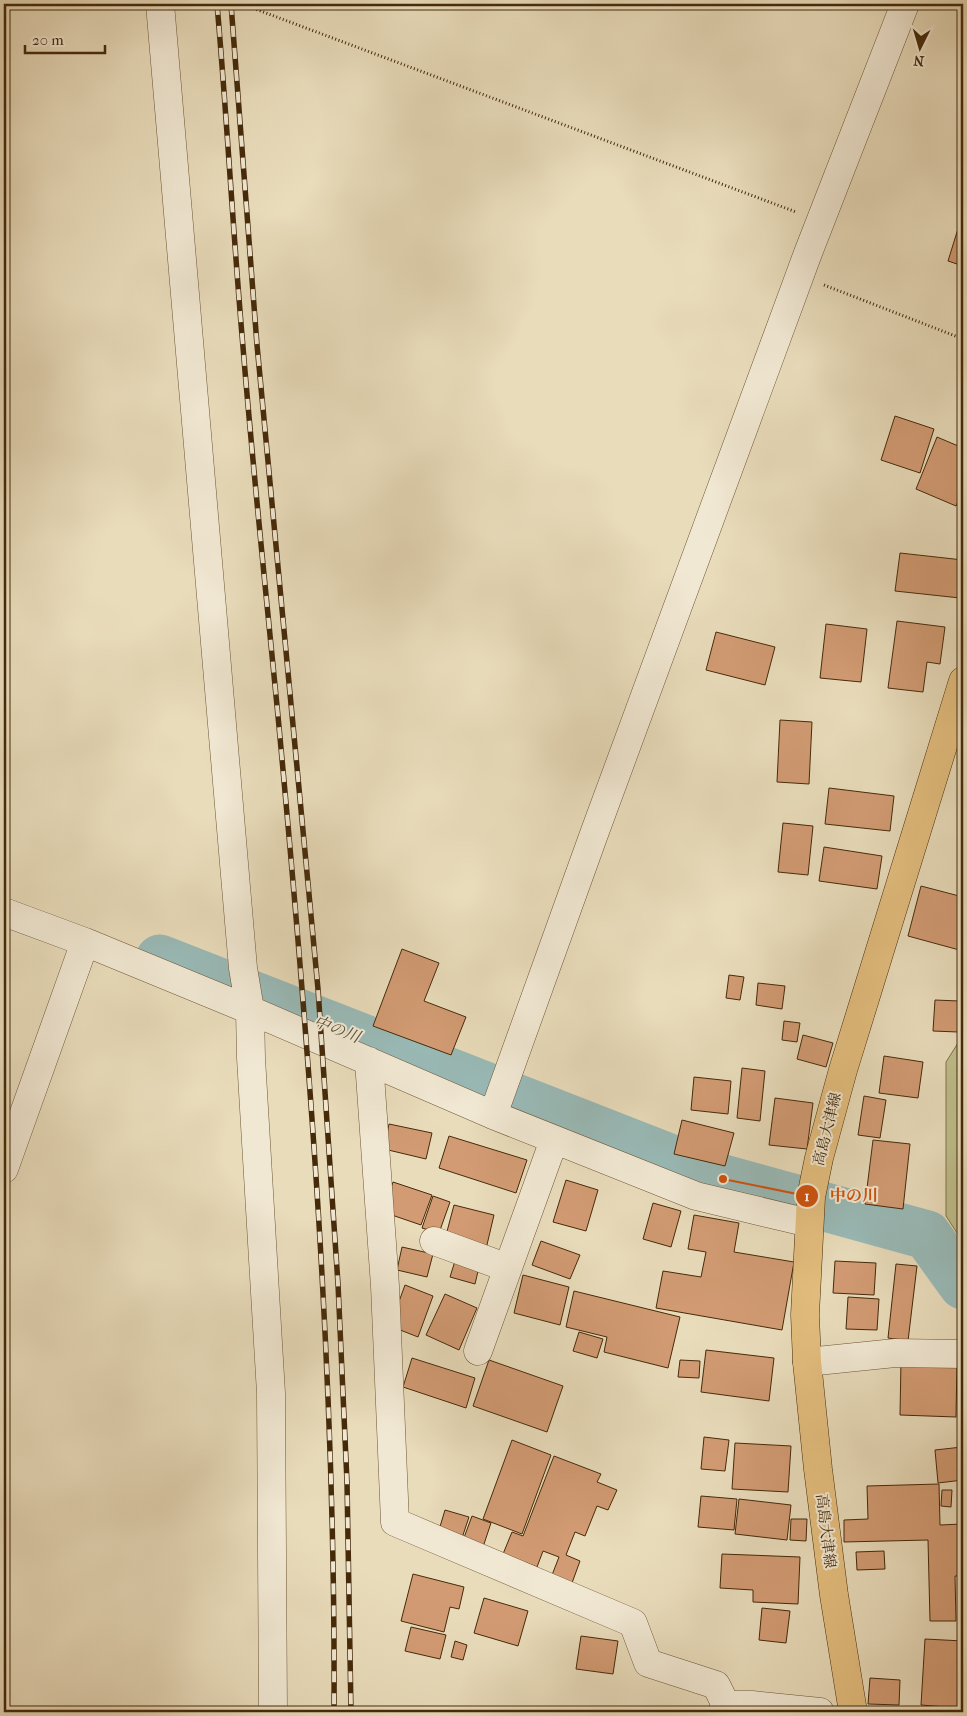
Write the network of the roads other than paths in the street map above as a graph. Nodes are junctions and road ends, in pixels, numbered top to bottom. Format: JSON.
{"nodes":[{"id":1,"x":160,"y":4,"type":"edge"},
{"id":2,"x":906,"y":4,"type":"edge"},
{"id":3,"x":963,"y":681,"type":"edge"},
{"id":4,"x":4,"y":912,"type":"edge"},
{"id":5,"x":85,"y":942,"type":"junction"},
{"id":6,"x":250,"y":1010,"type":"junction"},
{"id":7,"x":369,"y":1061,"type":"junction"},
{"id":8,"x":493,"y":1115,"type":"junction"},
{"id":9,"x":554,"y":1140,"type":"junction"},
{"id":10,"x":4,"y":1170,"type":"edge"},
{"id":11,"x":810,"y":1212,"type":"junction"},
{"id":12,"x":434,"y":1241,"type":"dead end"},
{"id":13,"x":508,"y":1268,"type":"junction"},
{"id":14,"x":478,"y":1351,"type":"dead end"},
{"id":15,"x":963,"y":1354,"type":"edge"},
{"id":16,"x":807,"y":1362,"type":"junction"},
{"id":17,"x":724,"y":1709,"type":"edge"},
{"id":18,"x":272,"y":1712,"type":"edge"},
{"id":19,"x":820,"y":1712,"type":"edge"},
{"id":20,"x":853,"y":1712,"type":"edge"}],
"edges":[{"from":1,"to":6,"type":"street"},
{"from":2,"to":8,"type":"street"},
{"from":3,"to":11,"type":"main road","name":"高島大津線"},
{"from":4,"to":5,"type":"street"},
{"from":5,"to":6,"type":"street"},
{"from":5,"to":10,"type":"street"},
{"from":6,"to":7,"type":"street"},
{"from":6,"to":18,"type":"street"},
{"from":7,"to":8,"type":"street"},
{"from":7,"to":17,"type":"street"},
{"from":8,"to":9,"type":"street"},
{"from":9,"to":11,"type":"street"},
{"from":9,"to":13,"type":"street"},
{"from":11,"to":16,"type":"main road","name":"高島大津線"},
{"from":12,"to":13,"type":"street"},
{"from":13,"to":14,"type":"street"},
{"from":15,"to":16,"type":"street"},
{"from":16,"to":20,"type":"main road","name":"高島大津線"},
{"from":17,"to":19,"type":"street"}]}
